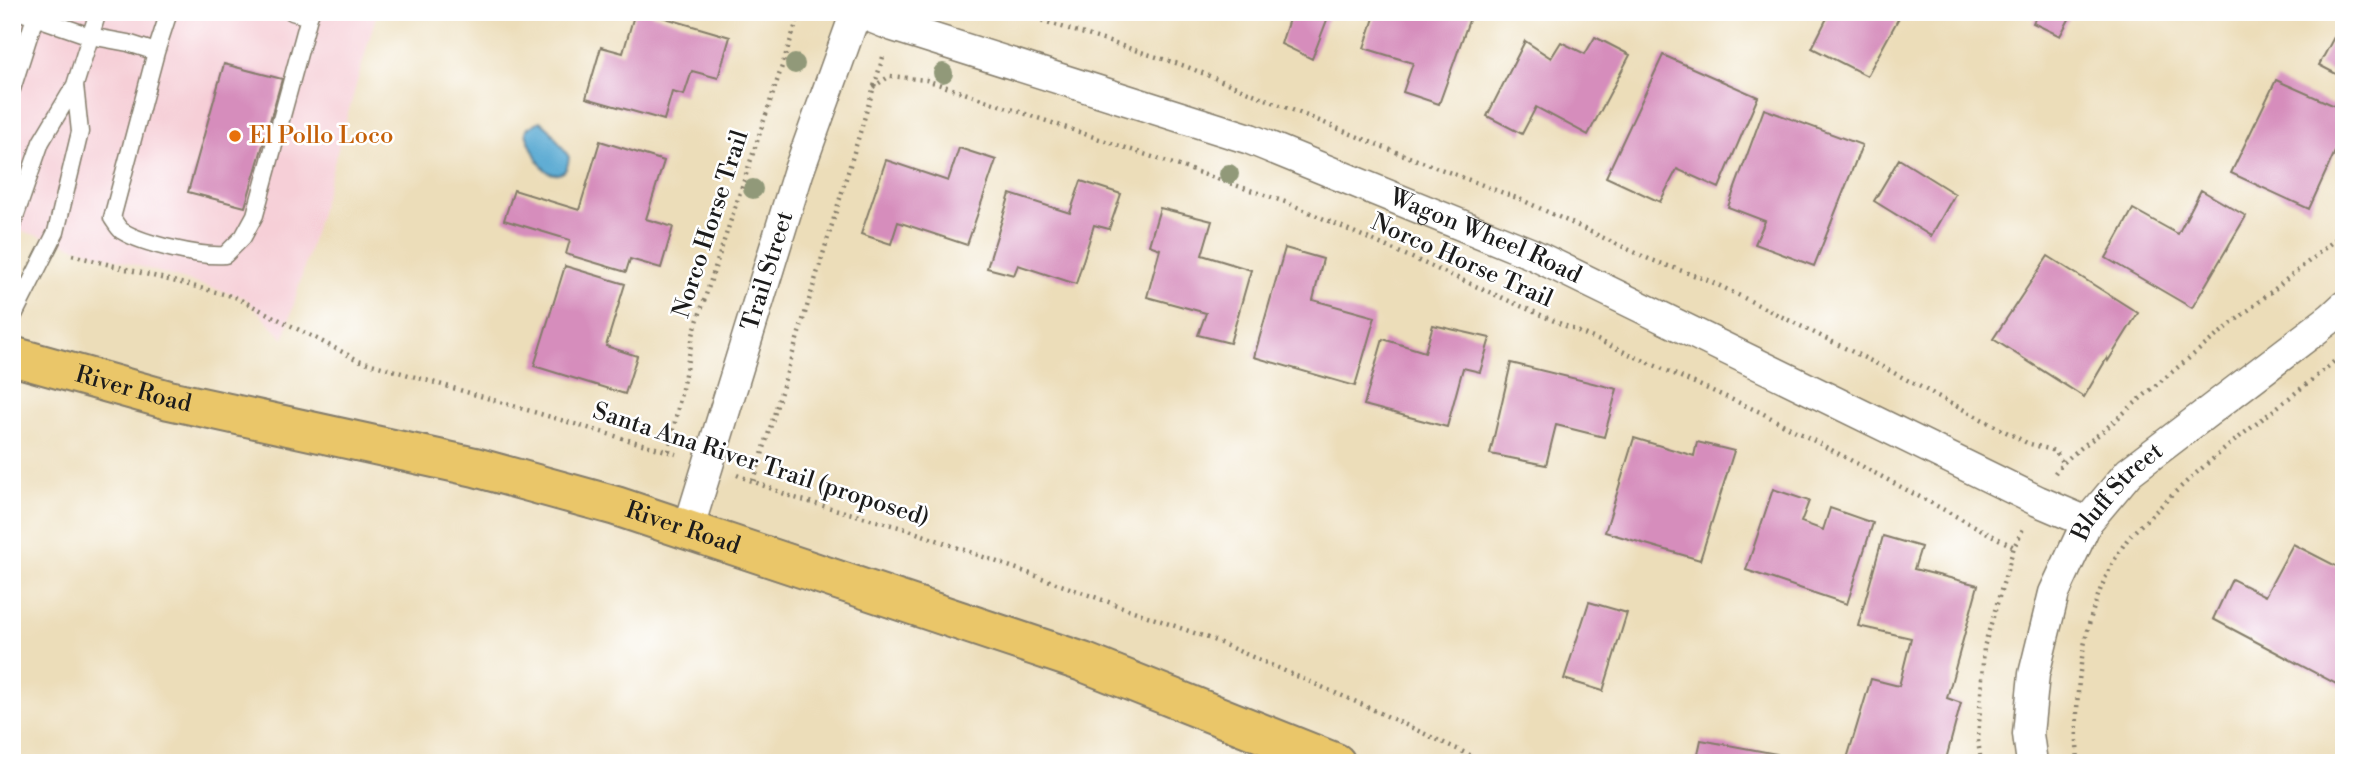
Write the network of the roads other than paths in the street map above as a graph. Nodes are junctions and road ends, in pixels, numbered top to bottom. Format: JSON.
{"nodes":[{"id":1,"x":98,"y":12,"type":"edge"},
{"id":2,"x":169,"y":12,"type":"edge"},
{"id":3,"x":292,"y":12,"type":"edge"},
{"id":4,"x":857,"y":12,"type":"edge"},
{"id":5,"x":31,"y":14,"type":"edge"},
{"id":6,"x":310,"y":15,"type":"edge"},
{"id":7,"x":90,"y":36,"type":"junction"},
{"id":8,"x":156,"y":52,"type":"junction"},
{"id":9,"x":75,"y":85,"type":"junction"},
{"id":10,"x":12,"y":89,"type":"edge"},
{"id":11,"x":12,"y":226,"type":"edge"},
{"id":12,"x":2344,"y":306,"type":"edge"},
{"id":13,"x":12,"y":318,"type":"edge"},
{"id":14,"x":12,"y":356,"type":"edge"},
{"id":15,"x":2087,"y":522,"type":"junction"},
{"id":16,"x":688,"y":530,"type":"junction"},
{"id":17,"x":1336,"y":763,"type":"edge"},
{"id":18,"x":2032,"y":763,"type":"edge"}],
"edges":[{"from":1,"to":7,"type":"lane"},
{"from":2,"to":8,"type":"lane"},
{"from":3,"to":6,"type":"lane"},
{"from":4,"to":15,"type":"street","name":"Wagon Wheel Road"},
{"from":4,"to":16,"type":"street","name":"Trail Street"},
{"from":5,"to":7,"type":"lane"},
{"from":5,"to":10,"type":"lane"},
{"from":6,"to":8,"type":"lane"},
{"from":7,"to":8,"type":"lane"},
{"from":7,"to":9,"type":"lane"},
{"from":9,"to":11,"type":"lane"},
{"from":9,"to":13,"type":"lane"},
{"from":12,"to":15,"type":"street","name":"Bluff Street"},
{"from":14,"to":16,"type":"main road","name":"River Road"},
{"from":15,"to":18,"type":"street","name":"Bluff Street"},
{"from":16,"to":17,"type":"main road","name":"River Road"}]}
